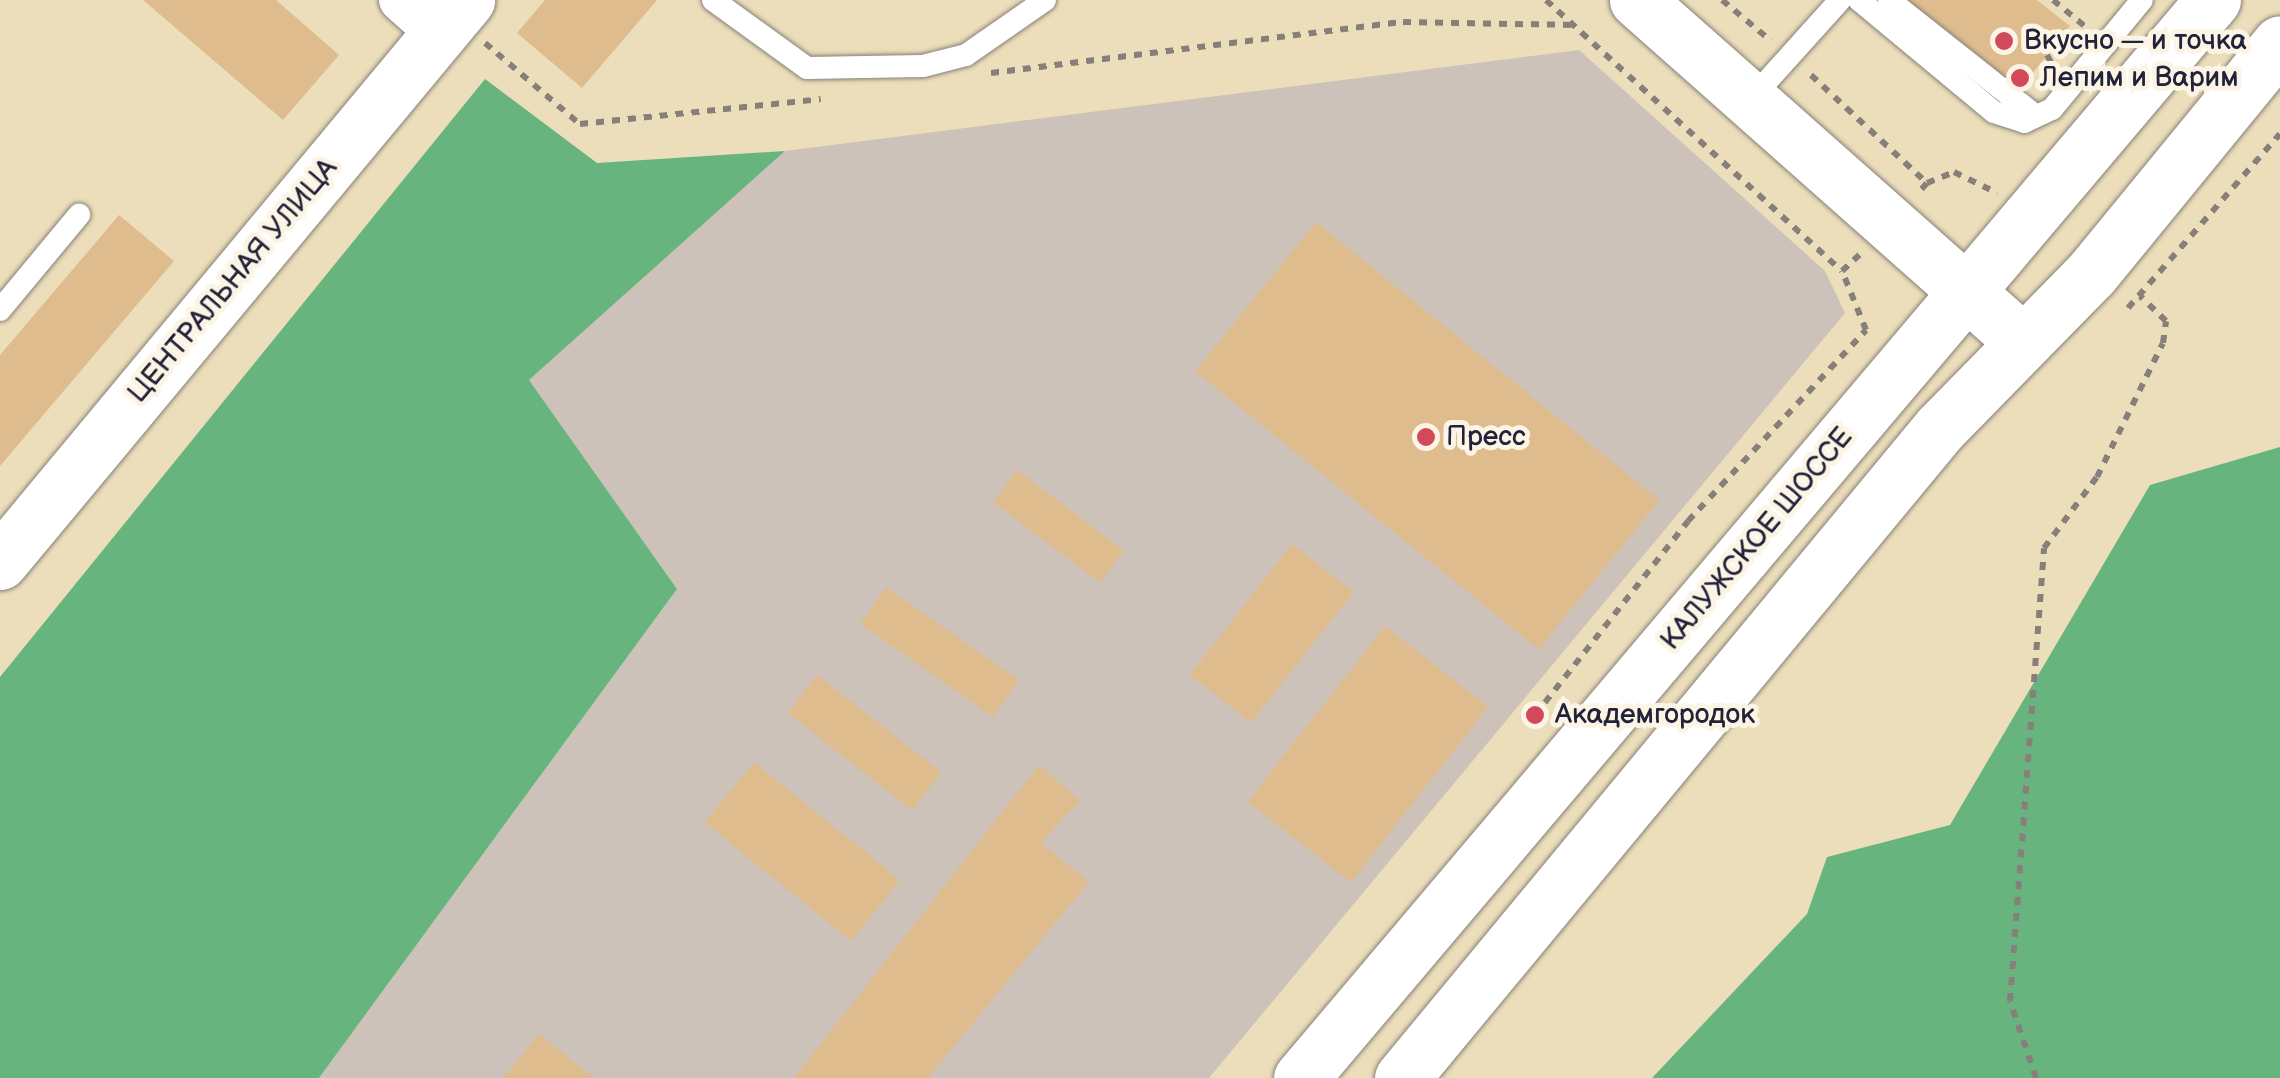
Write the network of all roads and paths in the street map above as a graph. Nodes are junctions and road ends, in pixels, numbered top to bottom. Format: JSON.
{"nodes":[{"id":1,"x":713,"y":0,"type":"edge"},
{"id":2,"x":1044,"y":0,"type":"edge"},
{"id":3,"x":1546,"y":0,"type":"edge"},
{"id":4,"x":1636,"y":0,"type":"edge"},
{"id":5,"x":1722,"y":0,"type":"edge"},
{"id":6,"x":1840,"y":0,"type":"edge"},
{"id":7,"x":1859,"y":0,"type":"edge"},
{"id":8,"x":1890,"y":0,"type":"edge"},
{"id":9,"x":2142,"y":0,"type":"edge"},
{"id":10,"x":2198,"y":5,"type":"edge"},
{"id":11,"x":446,"y":18,"type":"edge"},
{"id":12,"x":1577,"y":25,"type":"junction"},
{"id":13,"x":2280,"y":43,"type":"edge"},
{"id":14,"x":1790,"y":56,"type":"junction"},
{"id":15,"x":968,"y":77,"type":"dead end"},
{"id":16,"x":834,"y":98,"type":"dead end"},
{"id":17,"x":1751,"y":99,"type":"junction"},
{"id":18,"x":2036,"y":116,"type":"junction"},
{"id":19,"x":2280,"y":134,"type":"edge"},
{"id":20,"x":1927,"y":183,"type":"junction"},
{"id":21,"x":2011,"y":206,"type":"dead end"},
{"id":22,"x":79,"y":215,"type":"dead end"},
{"id":23,"x":1890,"y":224,"type":"junction"},
{"id":24,"x":1842,"y":272,"type":"junction"},
{"id":25,"x":1965,"y":292,"type":"junction"},
{"id":26,"x":2140,"y":296,"type":"junction"},
{"id":27,"x":2128,"y":308,"type":"dead end"},
{"id":28,"x":0,"y":310,"type":"edge"},
{"id":29,"x":2020,"y":340,"type":"junction"},
{"id":30,"x":0,"y":562,"type":"edge"},
{"id":31,"x":1535,"y":714,"type":"dead end"},
{"id":32,"x":1302,"y":1078,"type":"edge"},
{"id":33,"x":1402,"y":1078,"type":"edge"},
{"id":34,"x":2036,"y":1078,"type":"edge"}],
"edges":[{"from":1,"to":2,"type":"lane"},
{"from":3,"to":12,"type":"path"},
{"from":4,"to":17,"type":"main road"},
{"from":5,"to":14,"type":"path"},
{"from":6,"to":14,"type":"lane"},
{"from":7,"to":18,"type":"lane"},
{"from":8,"to":18,"type":"lane"},
{"from":9,"to":18,"type":"lane"},
{"from":10,"to":25,"type":"main road","name":"КАЛУЖСКОЕ ШОССЕ"},
{"from":11,"to":16,"type":"path"},
{"from":11,"to":30,"type":"main road","name":"ЦЕНТРАЛЬНАЯ УЛИЦА"},
{"from":12,"to":15,"type":"path"},
{"from":12,"to":24,"type":"path"},
{"from":13,"to":29,"type":"main road"},
{"from":14,"to":17,"type":"lane"},
{"from":14,"to":20,"type":"path"},
{"from":17,"to":23,"type":"main road"},
{"from":19,"to":26,"type":"path"},
{"from":20,"to":21,"type":"path"},
{"from":20,"to":23,"type":"path"},
{"from":22,"to":28,"type":"lane"},
{"from":23,"to":24,"type":"path"},
{"from":23,"to":25,"type":"main road"},
{"from":24,"to":31,"type":"path"},
{"from":25,"to":29,"type":"main road"},
{"from":25,"to":32,"type":"main road","name":"КАЛУЖСКОЕ ШОССЕ"},
{"from":26,"to":27,"type":"path"},
{"from":26,"to":34,"type":"path"},
{"from":29,"to":33,"type":"main road"}]}
